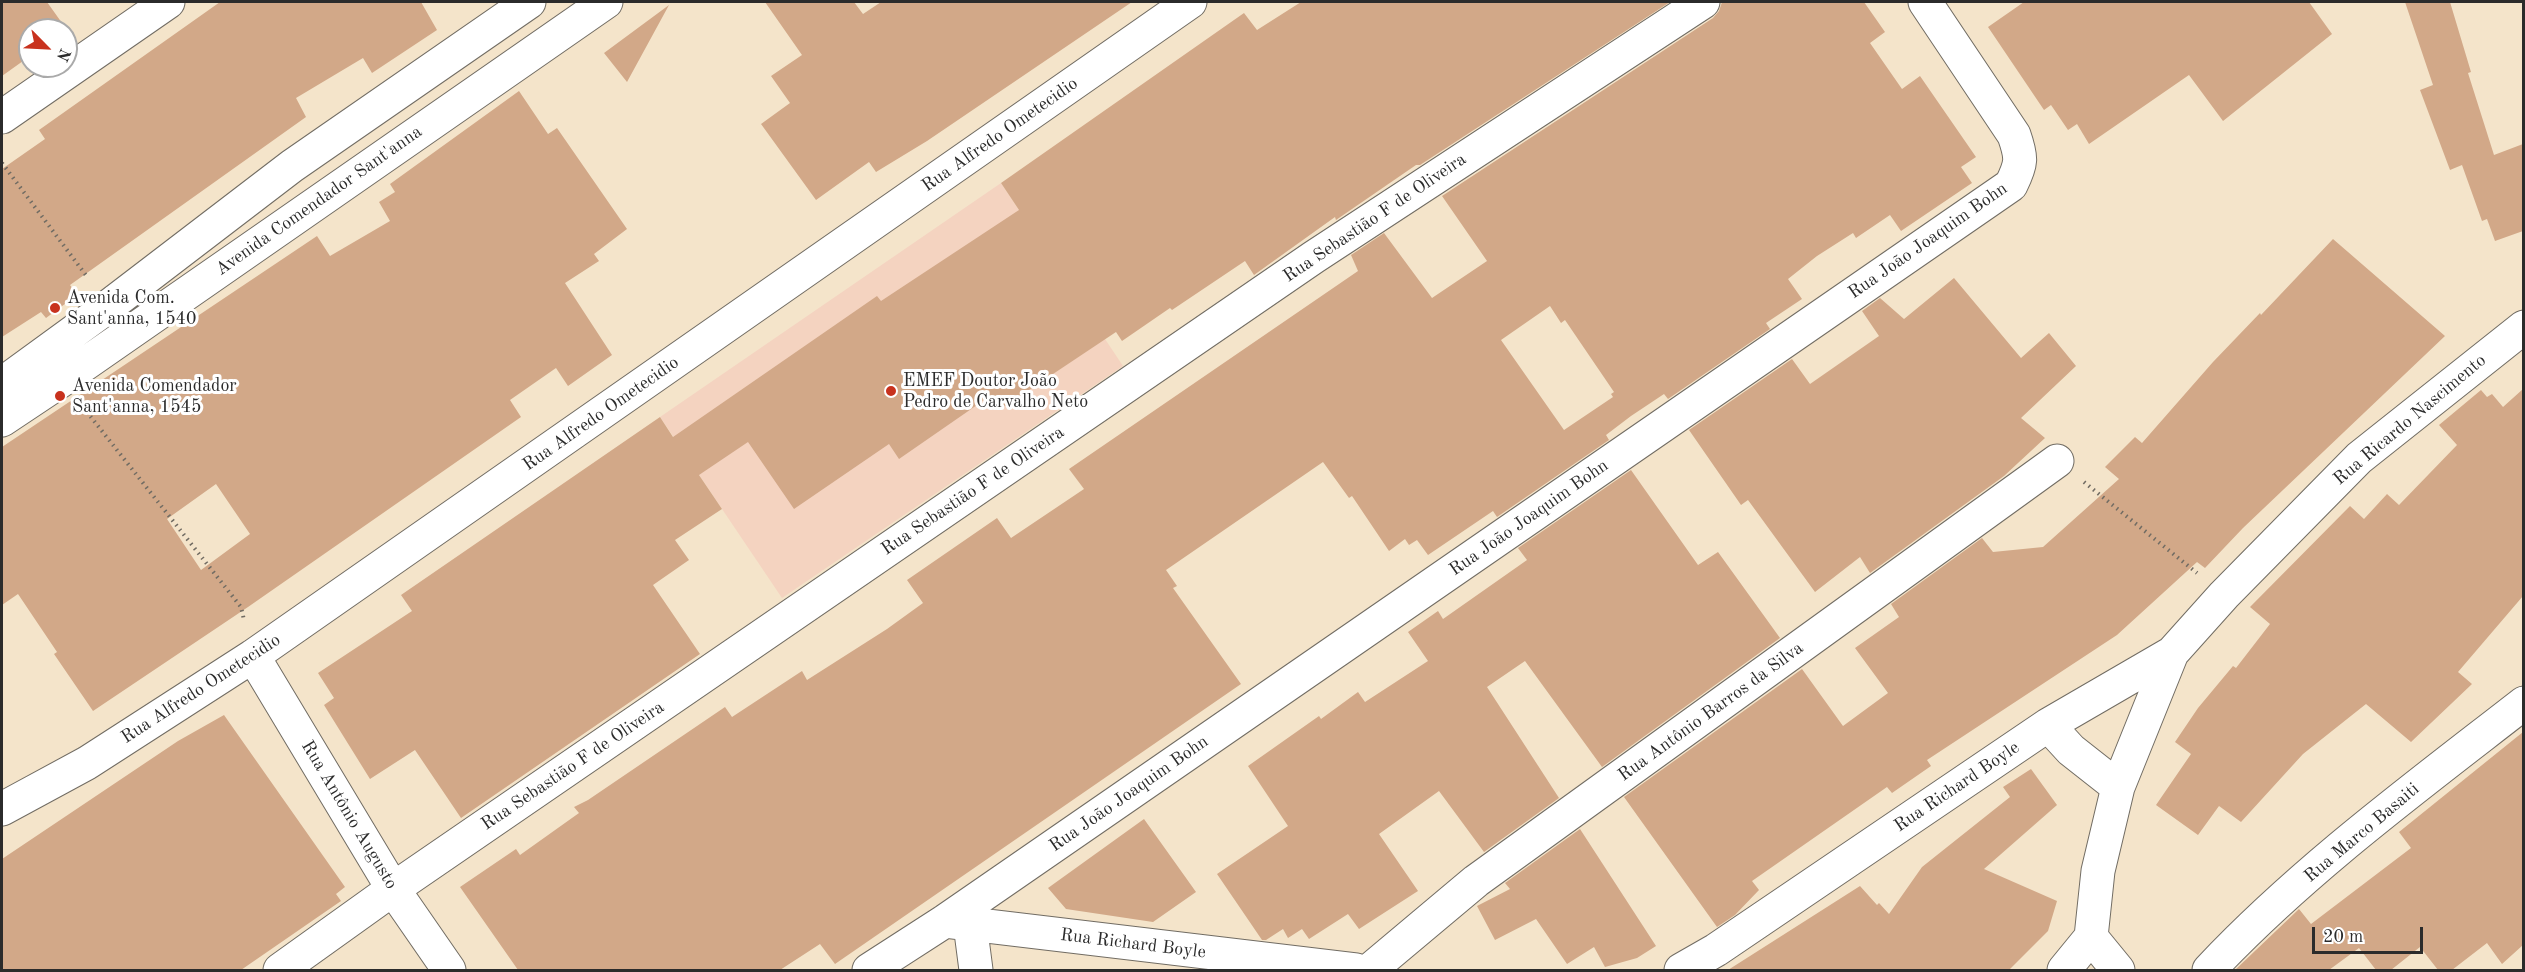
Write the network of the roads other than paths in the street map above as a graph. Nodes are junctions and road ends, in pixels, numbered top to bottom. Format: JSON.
{"nodes":[{"id":1,"x":168,"y":2,"type":"edge"},
{"id":2,"x":529,"y":2,"type":"edge"},
{"id":3,"x":606,"y":2,"type":"edge"},
{"id":4,"x":1190,"y":2,"type":"edge"},
{"id":5,"x":1703,"y":2,"type":"edge"},
{"id":6,"x":1924,"y":2,"type":"edge"},
{"id":7,"x":2,"y":117,"type":"edge"},
{"id":8,"x":2523,"y":327,"type":"edge"},
{"id":9,"x":2,"y":384,"type":"edge"},
{"id":10,"x":2,"y":420,"type":"edge"},
{"id":11,"x":2057,"y":461,"type":"road end"},
{"id":12,"x":2224,"y":595,"type":"joint"},
{"id":13,"x":2172,"y":653,"type":"junction"},
{"id":14,"x":253,"y":656,"type":"junction"},
{"id":15,"x":2523,"y":703,"type":"edge"},
{"id":16,"x":2048,"y":725,"type":"junction"},
{"id":17,"x":2118,"y":787,"type":"junction"},
{"id":18,"x":2,"y":809,"type":"edge"},
{"id":19,"x":393,"y":889,"type":"junction"},
{"id":20,"x":958,"y":923,"type":"junction"},
{"id":21,"x":2091,"y":936,"type":"junction"},
{"id":22,"x":280,"y":970,"type":"edge"},
{"id":23,"x":449,"y":970,"type":"edge"},
{"id":24,"x":869,"y":970,"type":"edge"},
{"id":25,"x":976,"y":970,"type":"edge"},
{"id":26,"x":1356,"y":970,"type":"edge"},
{"id":27,"x":1370,"y":970,"type":"edge"},
{"id":28,"x":1681,"y":970,"type":"edge"},
{"id":29,"x":2064,"y":970,"type":"edge"},
{"id":30,"x":2118,"y":970,"type":"edge"},
{"id":31,"x":2209,"y":970,"type":"edge"}],
"edges":[{"from":1,"to":7,"type":"street"},
{"from":2,"to":9,"type":"street"},
{"from":3,"to":10,"type":"street","name":"Avenida Comendador Sant'anna"},
{"from":4,"to":14,"type":"street","name":"Rua Alfredo Ometecidio"},
{"from":5,"to":19,"type":"street","name":"Rua Sebastião F de Oliveira"},
{"from":6,"to":20,"type":"street","name":"Rua João Joaquim Bohn"},
{"from":8,"to":12,"type":"street","name":"Rua Ricardo Nascimento"},
{"from":11,"to":27,"type":"street","name":"Rua Antônio Barros da Silva"},
{"from":12,"to":13,"type":"street","name":"Rua Richard Boyle"},
{"from":13,"to":16,"type":"street","name":"Rua Richard Boyle"},
{"from":13,"to":17,"type":"street"},
{"from":14,"to":18,"type":"street","name":"Rua Alfredo Ometecidio"},
{"from":14,"to":19,"type":"street","name":"Rua Antônio Augusto"},
{"from":15,"to":31,"type":"street","name":"Rua Marco Basaiti"},
{"from":16,"to":17,"type":"street"},
{"from":16,"to":28,"type":"street","name":"Rua Richard Boyle"},
{"from":17,"to":21,"type":"street"},
{"from":19,"to":22,"type":"street","name":"Rua Sebastião F de Oliveira"},
{"from":19,"to":23,"type":"street","name":"Rua Antônio Augusto"},
{"from":20,"to":24,"type":"street","name":"Rua João Joaquim Bohn"},
{"from":20,"to":25,"type":"street"},
{"from":20,"to":26,"type":"street","name":"Rua Richard Boyle"},
{"from":21,"to":29,"type":"street"},
{"from":21,"to":30,"type":"street"}]}
